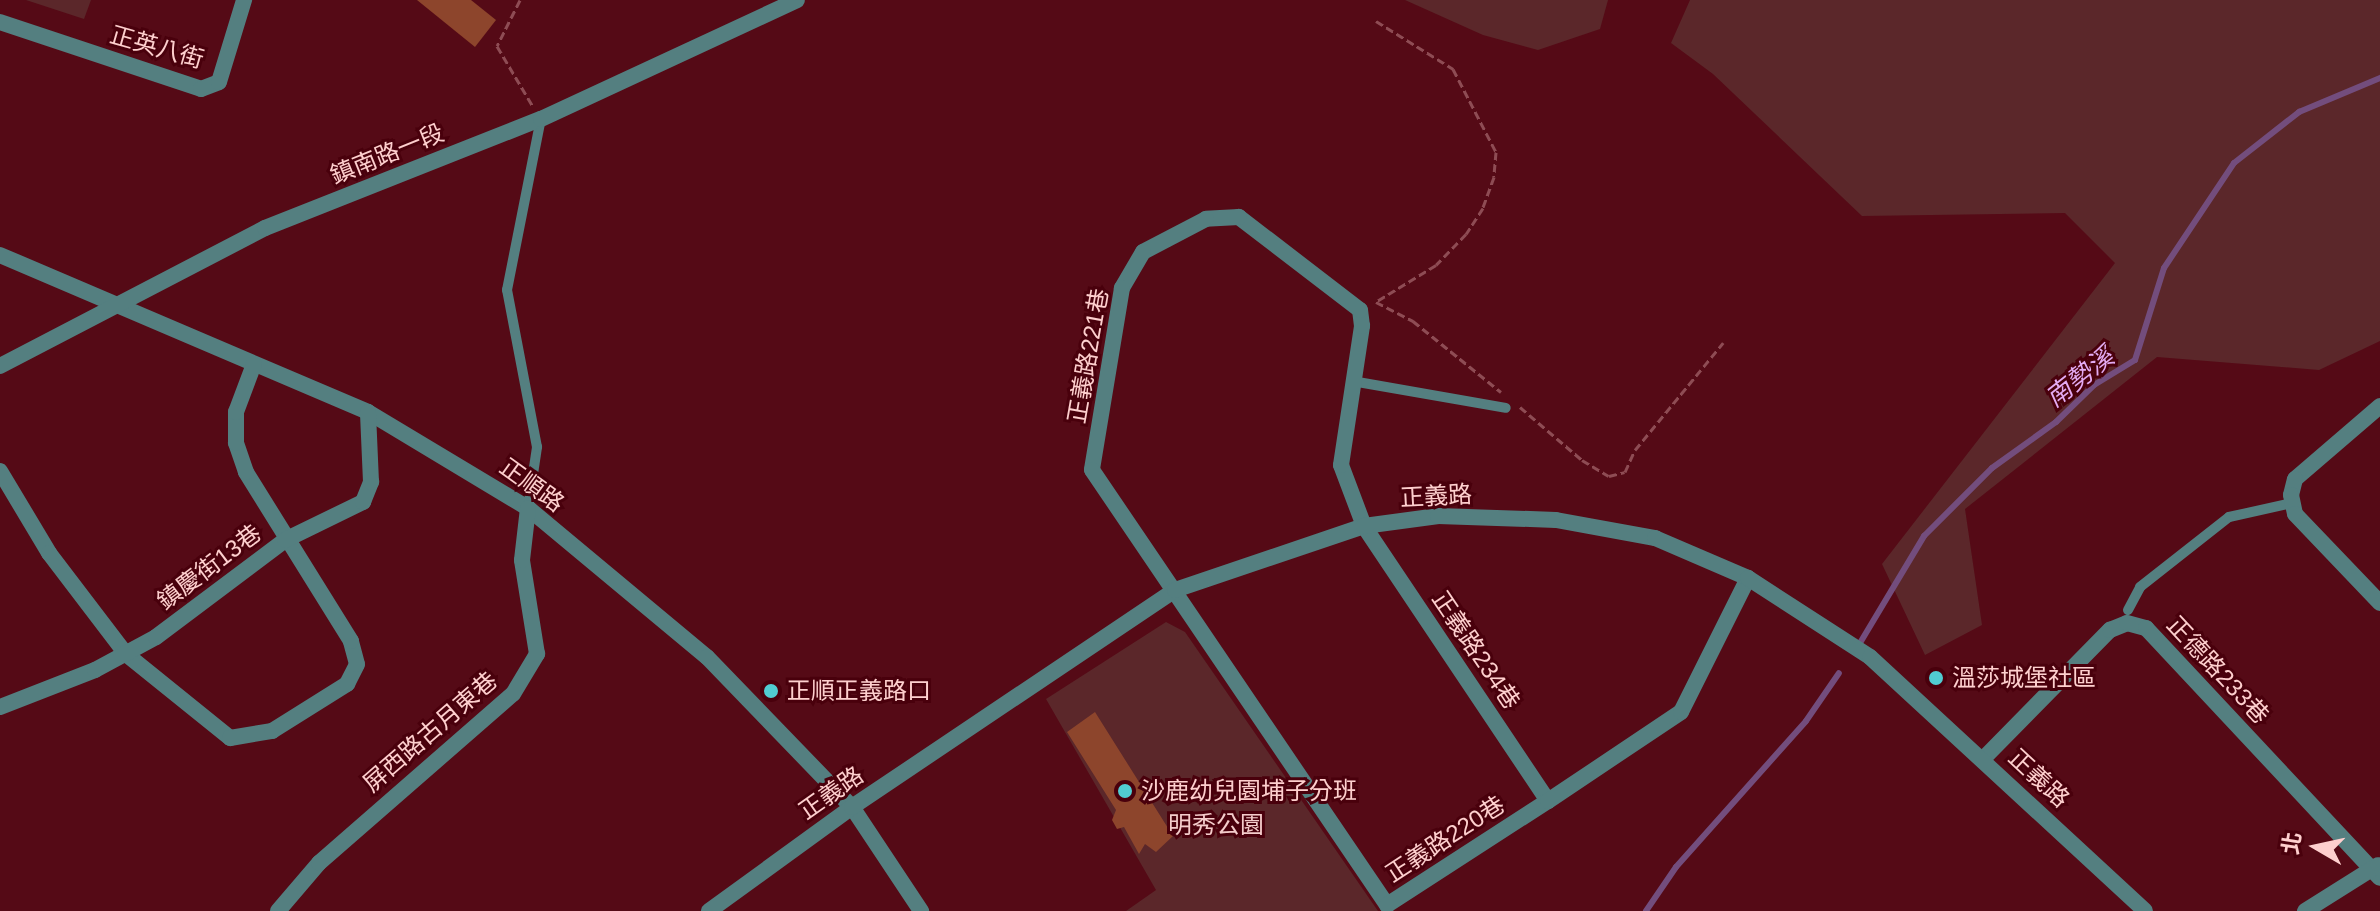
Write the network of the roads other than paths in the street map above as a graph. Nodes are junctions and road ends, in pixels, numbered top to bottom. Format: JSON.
{"nodes":[{"id":1,"x":244,"y":0,"type":"edge"},
{"id":2,"x":797,"y":0,"type":"edge"},
{"id":3,"x":0,"y":22,"type":"edge"},
{"id":4,"x":541,"y":119,"type":"junction"},
{"id":5,"x":0,"y":255,"type":"edge"},
{"id":6,"x":116,"y":306,"type":"junction"},
{"id":7,"x":254,"y":364,"type":"junction"},
{"id":8,"x":0,"y":366,"type":"edge"},
{"id":9,"x":1352,"y":381,"type":"junction"},
{"id":10,"x":2380,"y":406,"type":"edge"},
{"id":11,"x":1506,"y":408,"type":"dead end"},
{"id":12,"x":368,"y":412,"type":"junction"},
{"id":13,"x":0,"y":471,"type":"edge"},
{"id":14,"x":2292,"y":503,"type":"junction"},
{"id":15,"x":528,"y":508,"type":"junction"},
{"id":16,"x":1364,"y":526,"type":"junction"},
{"id":17,"x":285,"y":540,"type":"junction"},
{"id":18,"x":1748,"y":578,"type":"junction"},
{"id":19,"x":1175,"y":590,"type":"junction"},
{"id":20,"x":2380,"y":603,"type":"edge"},
{"id":21,"x":2128,"y":610,"type":"dead end"},
{"id":22,"x":126,"y":654,"type":"junction"},
{"id":23,"x":0,"y":707,"type":"edge"},
{"id":24,"x":1984,"y":758,"type":"junction"},
{"id":25,"x":1548,"y":801,"type":"junction"},
{"id":26,"x":852,"y":807,"type":"junction"},
{"id":27,"x":2377,"y":870,"type":"edge"},
{"id":28,"x":278,"y":911,"type":"edge"},
{"id":29,"x":709,"y":911,"type":"edge"},
{"id":30,"x":921,"y":911,"type":"edge"},
{"id":31,"x":2145,"y":911,"type":"edge"},
{"id":32,"x":2305,"y":911,"type":"edge"}],
"edges":[{"from":1,"to":3,"type":"street","name":"正英八街"},
{"from":2,"to":4,"type":"street","name":"鎮南路一段"},
{"from":4,"to":6,"type":"street","name":"鎮南路一段"},
{"from":4,"to":15,"type":"lane"},
{"from":5,"to":6,"type":"street","name":"正順路"},
{"from":6,"to":7,"type":"street","name":"正順路"},
{"from":6,"to":8,"type":"street","name":"鎮南路一段"},
{"from":7,"to":12,"type":"street","name":"正順路"},
{"from":7,"to":17,"type":"street"},
{"from":9,"to":11,"type":"lane"},
{"from":9,"to":16,"type":"street"},
{"from":9,"to":19,"type":"street","name":"正義路221巷"},
{"from":10,"to":14,"type":"street"},
{"from":12,"to":15,"type":"street","name":"正順路"},
{"from":12,"to":17,"type":"street","name":"鎮慶街13巷"},
{"from":13,"to":22,"type":"street"},
{"from":14,"to":20,"type":"street"},
{"from":14,"to":21,"type":"lane"},
{"from":15,"to":26,"type":"street","name":"正順路"},
{"from":15,"to":28,"type":"street","name":"屏西路古月東巷"},
{"from":16,"to":18,"type":"street","name":"正義路"},
{"from":16,"to":19,"type":"street","name":"正義路"},
{"from":16,"to":25,"type":"street","name":"正義路234巷"},
{"from":17,"to":22,"type":"street","name":"鎮慶街13巷"},
{"from":17,"to":22,"type":"street"},
{"from":18,"to":24,"type":"street","name":"正義路"},
{"from":18,"to":25,"type":"street","name":"正義路220巷"},
{"from":19,"to":25,"type":"street","name":"正義路220巷"},
{"from":19,"to":26,"type":"street","name":"正義路"},
{"from":22,"to":23,"type":"street","name":"鎮慶街13巷"},
{"from":24,"to":27,"type":"street","name":"正德路233巷"},
{"from":24,"to":31,"type":"street","name":"正義路"},
{"from":26,"to":29,"type":"street","name":"正義路"},
{"from":26,"to":30,"type":"street","name":"正順路"},
{"from":27,"to":32,"type":"street"}]}
